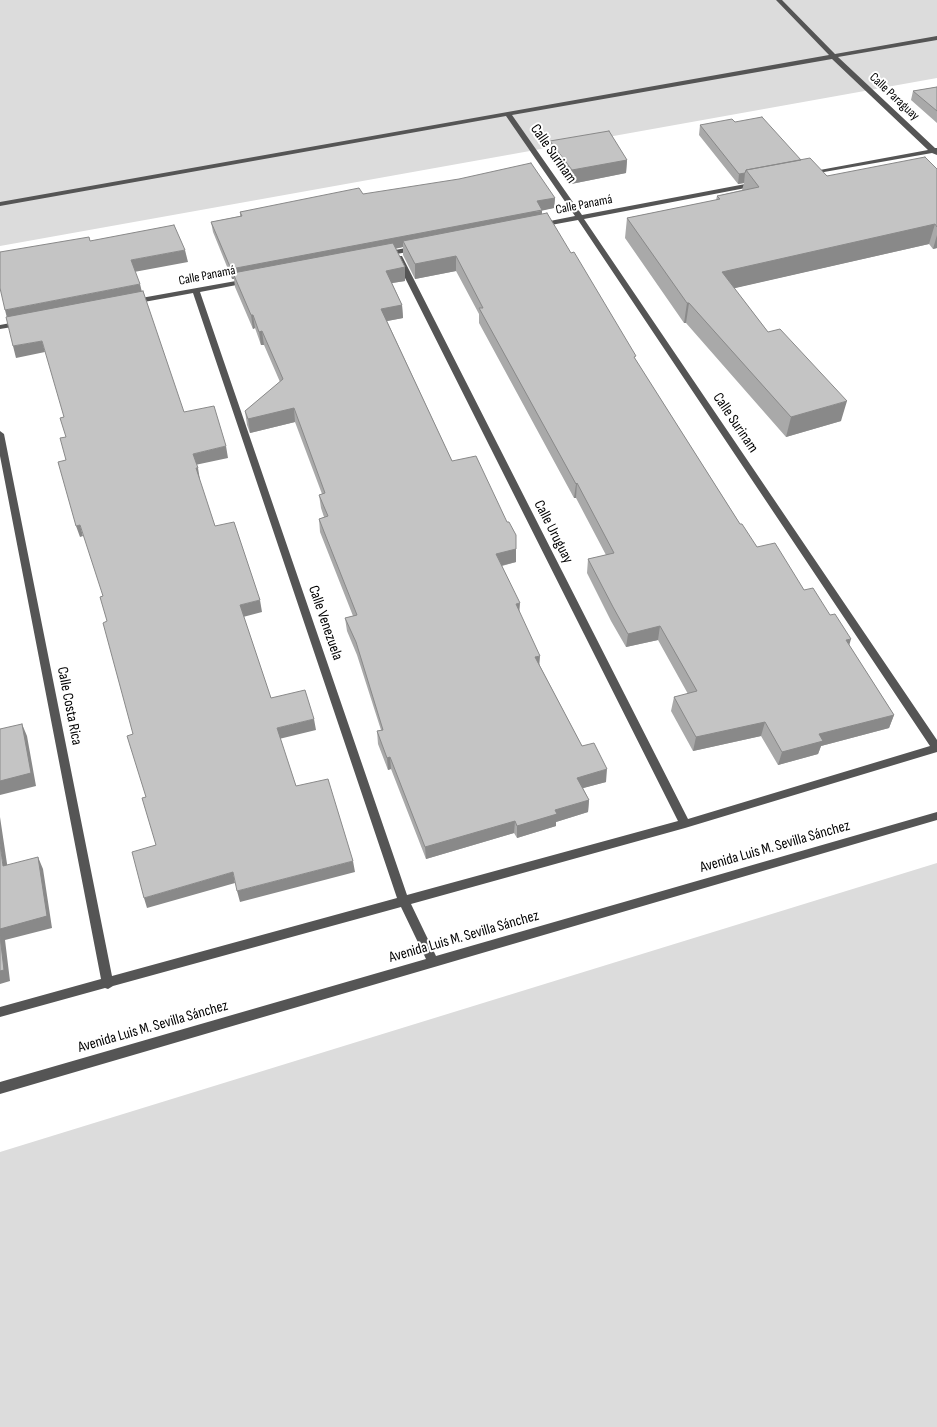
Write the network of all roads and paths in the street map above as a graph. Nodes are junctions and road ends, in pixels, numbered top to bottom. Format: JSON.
{"nodes":[{"id":1,"x":779,"y":0,"type":"edge"},
{"id":2,"x":937,"y":38,"type":"edge"},
{"id":3,"x":834,"y":57,"type":"junction"},
{"id":4,"x":508,"y":114,"type":"junction"},
{"id":5,"x":936,"y":152,"type":"edge"},
{"id":6,"x":800,"y":176,"type":"edge"},
{"id":7,"x":760,"y":183,"type":"edge"},
{"id":8,"x":0,"y":204,"type":"edge"},
{"id":9,"x":580,"y":218,"type":"junction"},
{"id":10,"x":534,"y":226,"type":"edge"},
{"id":11,"x":427,"y":246,"type":"edge"},
{"id":12,"x":396,"y":252,"type":"junction"},
{"id":13,"x":380,"y":255,"type":"edge"},
{"id":14,"x":257,"y":279,"type":"edge"},
{"id":15,"x":196,"y":291,"type":"junction"},
{"id":16,"x":125,"y":304,"type":"edge"},
{"id":17,"x":31,"y":322,"type":"edge"},
{"id":18,"x":0,"y":328,"type":"edge"},
{"id":19,"x":0,"y":434,"type":"edge"},
{"id":20,"x":937,"y":748,"type":"edge"},
{"id":21,"x":937,"y":816,"type":"edge"},
{"id":22,"x":685,"y":824,"type":"junction"},
{"id":23,"x":404,"y":902,"type":"junction"},
{"id":24,"x":433,"y":961,"type":"junction"},
{"id":25,"x":108,"y":984,"type":"junction"},
{"id":26,"x":0,"y":1012,"type":"edge"},
{"id":27,"x":0,"y":1088,"type":"edge"}],
"edges":[{"from":1,"to":3,"type":"street","name":"Calle Paraguay"},
{"from":2,"to":3,"type":"street"},
{"from":3,"to":4,"type":"street"},
{"from":3,"to":5,"type":"street","name":"Calle Paraguay"},
{"from":4,"to":8,"type":"street"},
{"from":4,"to":9,"type":"street","name":"Calle Surinam"},
{"from":5,"to":6,"type":"street"},
{"from":7,"to":9,"type":"street","name":"Calle Panamá"},
{"from":9,"to":10,"type":"street","name":"Calle Panamá"},
{"from":9,"to":20,"type":"street","name":"Calle Surinam"},
{"from":11,"to":12,"type":"street"},
{"from":12,"to":13,"type":"street"},
{"from":12,"to":22,"type":"street","name":"Calle Uruguay"},
{"from":14,"to":15,"type":"street","name":"Calle Panamá"},
{"from":15,"to":16,"type":"street","name":"Calle Panamá"},
{"from":15,"to":23,"type":"street","name":"Calle Venezuela"},
{"from":17,"to":18,"type":"street"},
{"from":19,"to":25,"type":"street","name":"Calle Costa Rica"},
{"from":20,"to":22,"type":"street"},
{"from":21,"to":24,"type":"street","name":"Avenida Luis M. Sevilla Sánchez"},
{"from":22,"to":23,"type":"street"},
{"from":23,"to":24,"type":"street","name":"Calle Venezuela"},
{"from":23,"to":25,"type":"street"},
{"from":24,"to":27,"type":"street","name":"Avenida Luis M. Sevilla Sánchez"},
{"from":25,"to":26,"type":"street"}]}
